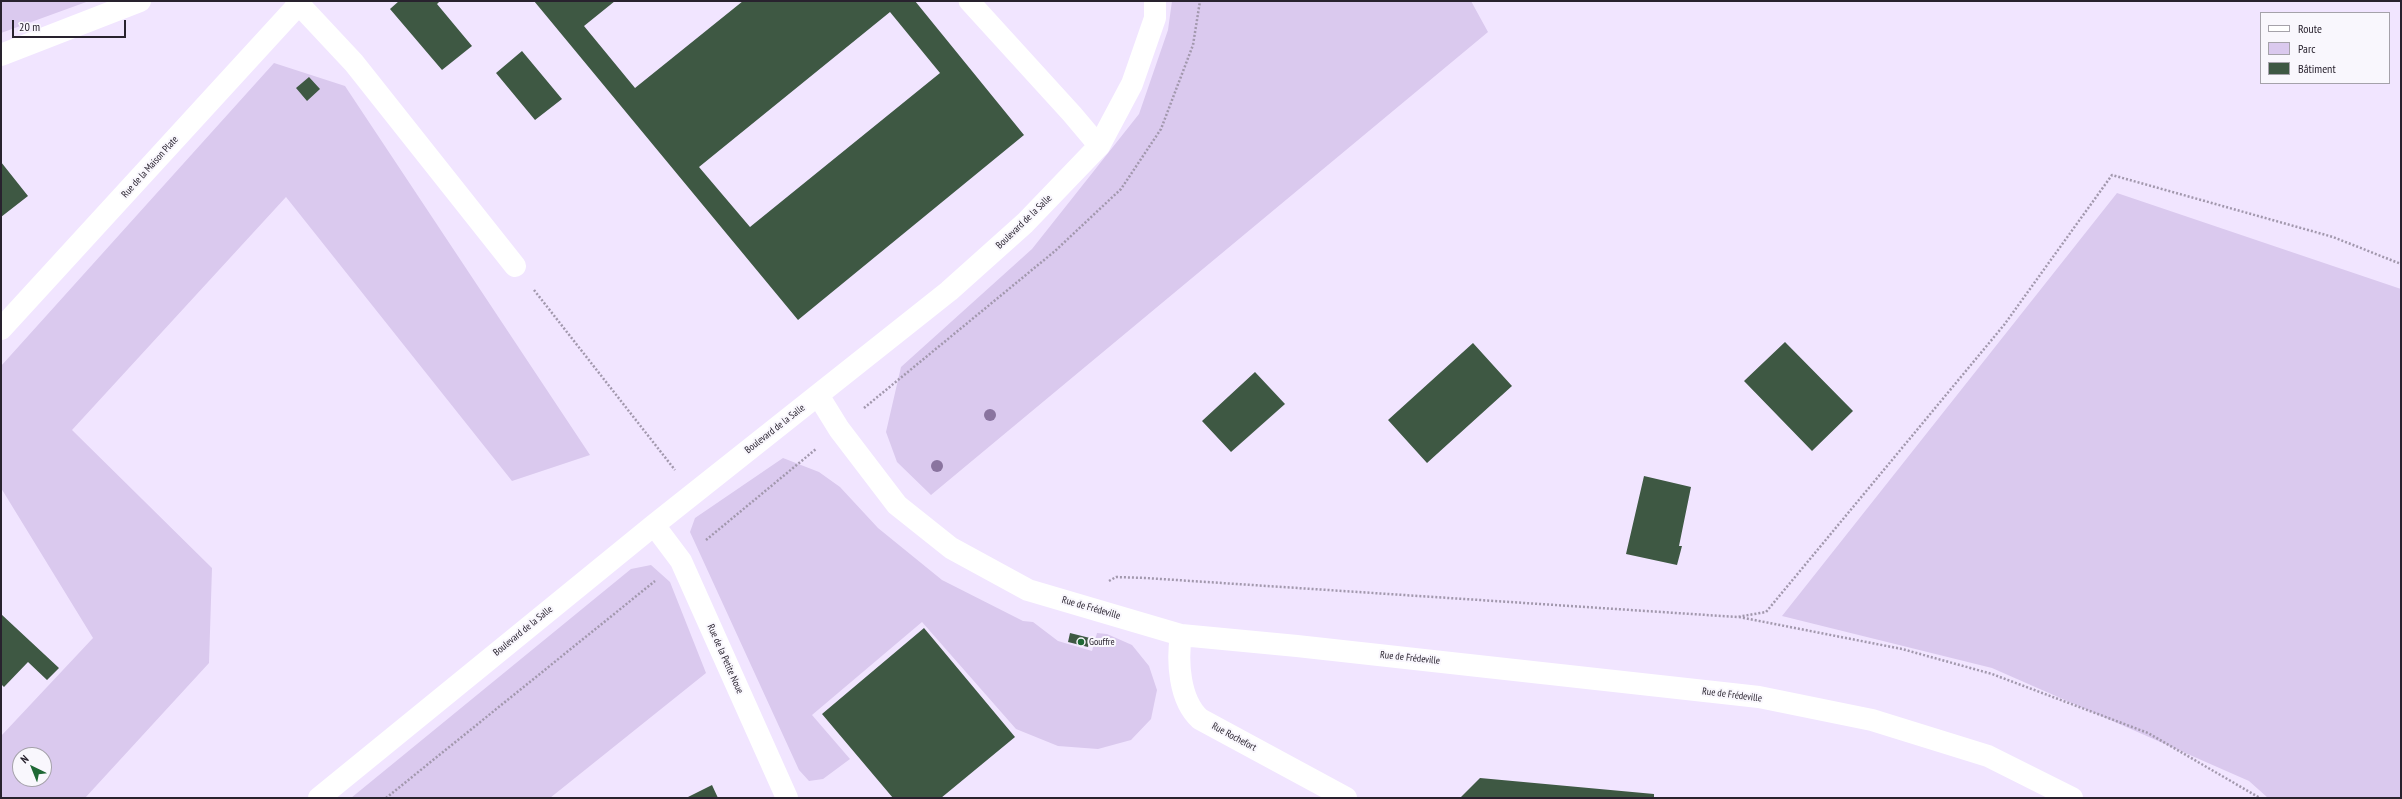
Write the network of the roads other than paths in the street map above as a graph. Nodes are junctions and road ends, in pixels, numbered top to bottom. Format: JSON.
{"nodes":[{"id":1,"x":140,"y":1,"type":"edge"},
{"id":2,"x":969,"y":1,"type":"edge"},
{"id":3,"x":1155,"y":1,"type":"edge"},
{"id":4,"x":297,"y":3,"type":"edge"},
{"id":5,"x":1,"y":55,"type":"edge"},
{"id":6,"x":1099,"y":146,"type":"junction"},
{"id":7,"x":515,"y":266,"type":"road end"},
{"id":8,"x":1,"y":329,"type":"edge"},
{"id":9,"x":818,"y":395,"type":"junction"},
{"id":10,"x":654,"y":525,"type":"junction"},
{"id":11,"x":1180,"y":635,"type":"junction"},
{"id":12,"x":319,"y":798,"type":"edge"},
{"id":13,"x":787,"y":798,"type":"edge"},
{"id":14,"x":1346,"y":798,"type":"edge"},
{"id":15,"x":2072,"y":798,"type":"edge"}],
"edges":[{"from":1,"to":5,"type":"street"},
{"from":2,"to":6,"type":"lane"},
{"from":3,"to":6,"type":"street","name":"Boulevard de la Salle"},
{"from":4,"to":7,"type":"street"},
{"from":4,"to":8,"type":"street","name":"Rue de la Maison Plate"},
{"from":6,"to":9,"type":"street","name":"Boulevard de la Salle"},
{"from":9,"to":10,"type":"street","name":"Boulevard de la Salle"},
{"from":9,"to":11,"type":"street","name":"Rue de Frédeville"},
{"from":10,"to":12,"type":"street","name":"Boulevard de la Salle"},
{"from":10,"to":13,"type":"street","name":"Rue de la Petite Noue"},
{"from":11,"to":14,"type":"street","name":"Rue Rochefort"},
{"from":11,"to":15,"type":"street","name":"Rue de Frédeville"}]}
